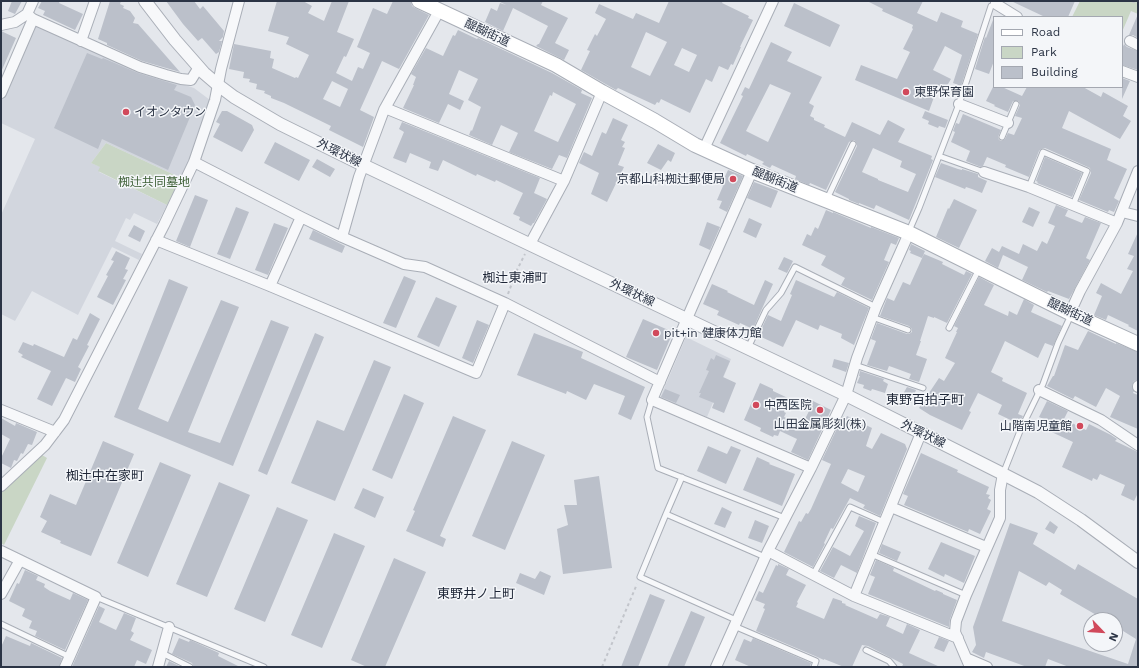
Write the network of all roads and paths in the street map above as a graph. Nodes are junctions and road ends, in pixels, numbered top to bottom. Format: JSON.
{"nodes":[{"id":1,"x":33,"y":1,"type":"edge"},
{"id":2,"x":95,"y":1,"type":"edge"},
{"id":3,"x":146,"y":1,"type":"edge"},
{"id":4,"x":239,"y":1,"type":"edge"},
{"id":5,"x":419,"y":1,"type":"edge"},
{"id":6,"x":773,"y":1,"type":"edge"},
{"id":7,"x":1132,"y":1,"type":"edge"},
{"id":8,"x":996,"y":2,"type":"edge"},
{"id":9,"x":1138,"y":4,"type":"edge"},
{"id":10,"x":439,"y":10,"type":"junction"},
{"id":11,"x":1016,"y":16,"type":"edge"},
{"id":12,"x":30,"y":17,"type":"junction"},
{"id":13,"x":1,"y":25,"type":"edge"},
{"id":14,"x":81,"y":41,"type":"junction"},
{"id":15,"x":198,"y":67,"type":"junction"},
{"id":16,"x":1123,"y":71,"type":"edge"},
{"id":17,"x":1138,"y":77,"type":"edge"},
{"id":18,"x":218,"y":85,"type":"junction"},
{"id":19,"x":602,"y":92,"type":"junction"},
{"id":20,"x":1,"y":93,"type":"edge"},
{"id":21,"x":959,"y":104,"type":"junction"},
{"id":22,"x":1016,"y":104,"type":"dead end"},
{"id":23,"x":385,"y":108,"type":"junction"},
{"id":24,"x":1008,"y":123,"type":"junction"},
{"id":25,"x":1002,"y":137,"type":"dead end"},
{"id":26,"x":853,"y":144,"type":"dead end"},
{"id":27,"x":704,"y":149,"type":"junction"},
{"id":28,"x":939,"y":156,"type":"junction"},
{"id":29,"x":194,"y":162,"type":"junction"},
{"id":30,"x":363,"y":165,"type":"junction"},
{"id":31,"x":752,"y":171,"type":"junction"},
{"id":32,"x":1138,"y":171,"type":"edge"},
{"id":33,"x":984,"y":172,"type":"joint"},
{"id":34,"x":564,"y":181,"type":"junction"},
{"id":35,"x":1029,"y":187,"type":"junction"},
{"id":36,"x":826,"y":200,"type":"junction"},
{"id":37,"x":1073,"y":205,"type":"junction"},
{"id":38,"x":1122,"y":212,"type":"junction"},
{"id":39,"x":1138,"y":216,"type":"edge"},
{"id":40,"x":301,"y":217,"type":"junction"},
{"id":41,"x":1117,"y":223,"type":"junction"},
{"id":42,"x":909,"y":233,"type":"junction"},
{"id":43,"x":342,"y":237,"type":"junction"},
{"id":44,"x":156,"y":240,"type":"junction"},
{"id":45,"x":530,"y":244,"type":"junction"},
{"id":46,"x":980,"y":268,"type":"junction"},
{"id":47,"x":270,"y":286,"type":"junction"},
{"id":48,"x":505,"y":303,"type":"junction"},
{"id":49,"x":876,"y":307,"type":"junction"},
{"id":50,"x":1071,"y":313,"type":"junction"},
{"id":51,"x":872,"y":317,"type":"junction"},
{"id":52,"x":687,"y":319,"type":"junction"},
{"id":53,"x":949,"y":328,"type":"dead end"},
{"id":54,"x":908,"y":330,"type":"dead end"},
{"id":55,"x":1138,"y":344,"type":"edge"},
{"id":56,"x":748,"y":349,"type":"junction"},
{"id":57,"x":855,"y":365,"type":"junction"},
{"id":58,"x":660,"y":382,"type":"junction"},
{"id":59,"x":923,"y":388,"type":"dead end"},
{"id":60,"x":1040,"y":390,"type":"junction"},
{"id":61,"x":846,"y":395,"type":"junction"},
{"id":62,"x":652,"y":400,"type":"junction"},
{"id":63,"x":1,"y":410,"type":"edge"},
{"id":64,"x":55,"y":432,"type":"junction"},
{"id":65,"x":921,"y":433,"type":"junction"},
{"id":66,"x":1138,"y":445,"type":"edge"},
{"id":67,"x":811,"y":468,"type":"junction"},
{"id":68,"x":1003,"y":474,"type":"junction"},
{"id":69,"x":682,"y":477,"type":"junction"},
{"id":70,"x":1,"y":486,"type":"edge"},
{"id":71,"x":891,"y":507,"type":"junction"},
{"id":72,"x":666,"y":514,"type":"junction"},
{"id":73,"x":786,"y":518,"type":"junction"},
{"id":74,"x":884,"y":522,"type":"junction"},
{"id":75,"x":986,"y":547,"type":"junction"},
{"id":76,"x":1,"y":551,"type":"edge"},
{"id":77,"x":766,"y":554,"type":"junction"},
{"id":78,"x":871,"y":554,"type":"junction"},
{"id":79,"x":20,"y":560,"type":"junction"},
{"id":80,"x":1138,"y":562,"type":"edge"},
{"id":81,"x":813,"y":575,"type":"junction"},
{"id":82,"x":640,"y":577,"type":"junction"},
{"id":83,"x":1,"y":594,"type":"edge"},
{"id":84,"x":966,"y":595,"type":"junction"},
{"id":85,"x":854,"y":596,"type":"junction"},
{"id":86,"x":96,"y":597,"type":"junction"},
{"id":87,"x":735,"y":623,"type":"junction"},
{"id":88,"x":1,"y":624,"type":"edge"},
{"id":89,"x":169,"y":627,"type":"junction"},
{"id":90,"x":958,"y":638,"type":"junction"},
{"id":91,"x":866,"y":650,"type":"dead end"},
{"id":92,"x":162,"y":653,"type":"junction"},
{"id":93,"x":70,"y":657,"type":"junction"},
{"id":94,"x":968,"y":662,"type":"edge"},
{"id":95,"x":65,"y":667,"type":"edge"},
{"id":96,"x":158,"y":667,"type":"edge"},
{"id":97,"x":190,"y":667,"type":"edge"},
{"id":98,"x":264,"y":667,"type":"edge"},
{"id":99,"x":602,"y":667,"type":"edge"},
{"id":100,"x":716,"y":667,"type":"edge"},
{"id":101,"x":814,"y":667,"type":"edge"},
{"id":102,"x":894,"y":667,"type":"edge"},
{"id":103,"x":987,"y":667,"type":"edge"}],
"edges":[{"from":1,"to":12,"type":"street"},
{"from":2,"to":14,"type":"street"},
{"from":3,"to":15,"type":"street","name":"外環状線"},
{"from":4,"to":18,"type":"street"},
{"from":5,"to":10,"type":"main road","name":"醍醐街道"},
{"from":6,"to":27,"type":"street"},
{"from":7,"to":9,"type":"path"},
{"from":8,"to":11,"type":"street"},
{"from":8,"to":21,"type":"lane"},
{"from":10,"to":19,"type":"main road","name":"醍醐街道"},
{"from":10,"to":23,"type":"street"},
{"from":12,"to":13,"type":"street"},
{"from":12,"to":14,"type":"street"},
{"from":12,"to":20,"type":"street"},
{"from":14,"to":15,"type":"street"},
{"from":15,"to":18,"type":"street","name":"外環状線"},
{"from":16,"to":17,"type":"street"},
{"from":18,"to":29,"type":"street"},
{"from":18,"to":30,"type":"street","name":"外環状線"},
{"from":19,"to":27,"type":"main road","name":"醍醐街道"},
{"from":19,"to":34,"type":"street"},
{"from":21,"to":24,"type":"street"},
{"from":21,"to":28,"type":"lane"},
{"from":22,"to":24,"type":"lane"},
{"from":23,"to":30,"type":"street"},
{"from":23,"to":34,"type":"street"},
{"from":24,"to":25,"type":"lane"},
{"from":26,"to":36,"type":"lane"},
{"from":27,"to":31,"type":"main road","name":"醍醐街道"},
{"from":28,"to":33,"type":"lane"},
{"from":28,"to":42,"type":"lane"},
{"from":29,"to":40,"type":"street"},
{"from":29,"to":44,"type":"street"},
{"from":30,"to":43,"type":"street"},
{"from":30,"to":45,"type":"street","name":"外環状線"},
{"from":31,"to":36,"type":"main road","name":"醍醐街道"},
{"from":31,"to":52,"type":"street"},
{"from":32,"to":38,"type":"street"},
{"from":33,"to":35,"type":"street"},
{"from":34,"to":45,"type":"street"},
{"from":35,"to":37,"type":"street"},
{"from":35,"to":37,"type":"lane"},
{"from":36,"to":42,"type":"main road","name":"醍醐街道"},
{"from":37,"to":41,"type":"street"},
{"from":38,"to":39,"type":"street"},
{"from":38,"to":41,"type":"street"},
{"from":40,"to":43,"type":"street"},
{"from":40,"to":47,"type":"street"},
{"from":41,"to":50,"type":"street"},
{"from":42,"to":46,"type":"main road","name":"醍醐街道"},
{"from":42,"to":49,"type":"street"},
{"from":43,"to":48,"type":"street"},
{"from":44,"to":47,"type":"street"},
{"from":44,"to":64,"type":"street"},
{"from":45,"to":48,"type":"path"},
{"from":45,"to":52,"type":"street","name":"外環状線"},
{"from":46,"to":50,"type":"main road","name":"醍醐街道"},
{"from":46,"to":53,"type":"lane"},
{"from":47,"to":48,"type":"street"},
{"from":48,"to":58,"type":"street"},
{"from":49,"to":51,"type":"street"},
{"from":49,"to":56,"type":"lane"},
{"from":50,"to":55,"type":"main road","name":"醍醐街道"},
{"from":50,"to":60,"type":"lane"},
{"from":51,"to":54,"type":"lane"},
{"from":51,"to":57,"type":"street"},
{"from":52,"to":56,"type":"street","name":"外環状線"},
{"from":52,"to":58,"type":"street"},
{"from":56,"to":61,"type":"street","name":"外環状線"},
{"from":57,"to":59,"type":"lane"},
{"from":57,"to":61,"type":"street"},
{"from":58,"to":62,"type":"street"},
{"from":60,"to":66,"type":"street"},
{"from":60,"to":68,"type":"lane"},
{"from":61,"to":65,"type":"street","name":"外環状線"},
{"from":61,"to":67,"type":"street"},
{"from":62,"to":67,"type":"street"},
{"from":62,"to":69,"type":"lane"},
{"from":63,"to":64,"type":"street"},
{"from":64,"to":70,"type":"street"},
{"from":65,"to":68,"type":"street","name":"外環状線"},
{"from":65,"to":71,"type":"street"},
{"from":67,"to":73,"type":"street"},
{"from":68,"to":75,"type":"street"},
{"from":68,"to":80,"type":"street","name":"外環状線"},
{"from":69,"to":72,"type":"lane"},
{"from":69,"to":73,"type":"lane"},
{"from":71,"to":74,"type":"street"},
{"from":71,"to":75,"type":"street"},
{"from":72,"to":77,"type":"lane"},
{"from":72,"to":82,"type":"lane"},
{"from":73,"to":77,"type":"street"},
{"from":74,"to":78,"type":"street"},
{"from":74,"to":81,"type":"lane"},
{"from":75,"to":84,"type":"street"},
{"from":76,"to":79,"type":"street"},
{"from":77,"to":81,"type":"street"},
{"from":77,"to":87,"type":"street"},
{"from":78,"to":84,"type":"lane"},
{"from":78,"to":85,"type":"street"},
{"from":79,"to":83,"type":"street"},
{"from":79,"to":86,"type":"street"},
{"from":81,"to":85,"type":"street"},
{"from":82,"to":87,"type":"lane"},
{"from":82,"to":99,"type":"path"},
{"from":84,"to":90,"type":"street"},
{"from":85,"to":90,"type":"street"},
{"from":86,"to":89,"type":"lane"},
{"from":86,"to":93,"type":"street"},
{"from":87,"to":100,"type":"street"},
{"from":87,"to":101,"type":"lane"},
{"from":88,"to":93,"type":"lane"},
{"from":89,"to":92,"type":"street"},
{"from":89,"to":98,"type":"lane"},
{"from":90,"to":94,"type":"street"},
{"from":91,"to":102,"type":"lane"},
{"from":92,"to":96,"type":"street"},
{"from":92,"to":97,"type":"lane"},
{"from":93,"to":95,"type":"street"},
{"from":94,"to":103,"type":"street"}]}
